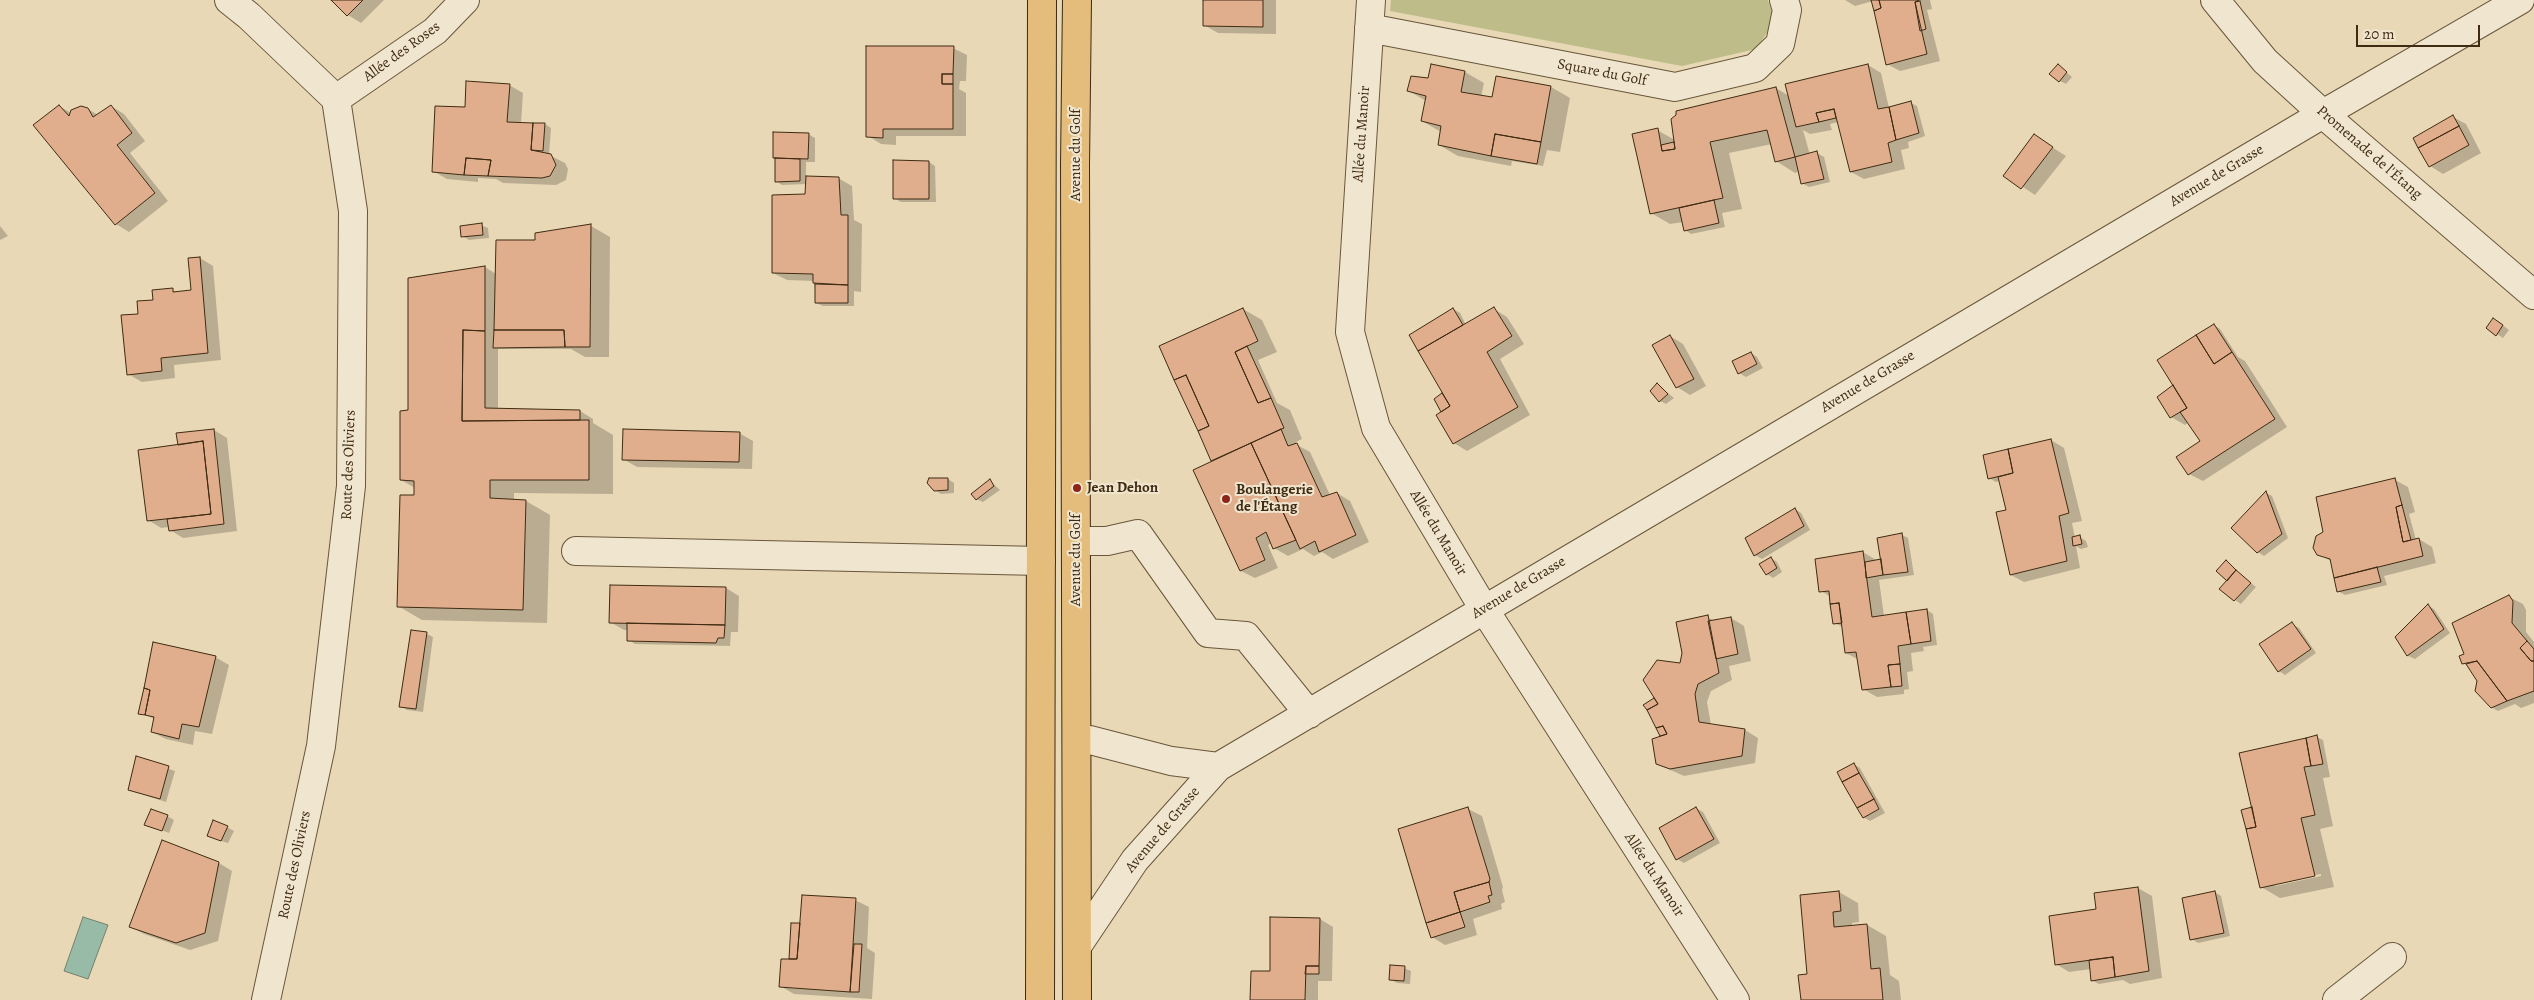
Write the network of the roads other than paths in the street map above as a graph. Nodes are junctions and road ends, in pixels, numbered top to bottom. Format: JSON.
{"nodes":[{"id":1,"x":229,"y":0,"type":"edge"},
{"id":2,"x":465,"y":0,"type":"edge"},
{"id":3,"x":1042,"y":0,"type":"edge"},
{"id":4,"x":1077,"y":0,"type":"edge"},
{"id":5,"x":1370,"y":0,"type":"edge"},
{"id":6,"x":1784,"y":0,"type":"edge"},
{"id":7,"x":2215,"y":0,"type":"edge"},
{"id":8,"x":2520,"y":0,"type":"edge"},
{"id":9,"x":1369,"y":28,"type":"junction"},
{"id":10,"x":336,"y":99,"type":"junction"},
{"id":11,"x":2323,"y":114,"type":"junction"},
{"id":12,"x":2534,"y":294,"type":"edge"},
{"id":13,"x":1076,"y":541,"type":"junction"},
{"id":14,"x":576,"y":551,"type":"dead end"},
{"id":15,"x":1041,"y":561,"type":"junction"},
{"id":16,"x":1484,"y":609,"type":"junction"},
{"id":17,"x":1308,"y":714,"type":"junction"},
{"id":18,"x":1078,"y":742,"type":"junction"},
{"id":19,"x":1218,"y":767,"type":"junction"},
{"id":20,"x":1041,"y":830,"type":"junction"},
{"id":21,"x":1078,"y":945,"type":"junction"},
{"id":22,"x":2392,"y":957,"type":"dead end"},
{"id":23,"x":266,"y":1000,"type":"edge"},
{"id":24,"x":1040,"y":1000,"type":"edge"},
{"id":25,"x":1077,"y":1000,"type":"edge"},
{"id":26,"x":1735,"y":1000,"type":"edge"},
{"id":27,"x":2337,"y":1000,"type":"edge"}],
"edges":[{"from":1,"to":10,"type":"street"},
{"from":2,"to":10,"type":"street","name":"Allée des Roses"},
{"from":3,"to":15,"type":"main road"},
{"from":4,"to":13,"type":"main road","name":"Avenue du Golf"},
{"from":5,"to":9,"type":"street","name":"Allée du Manoir"},
{"from":6,"to":9,"type":"street","name":"Square du Golf"},
{"from":7,"to":11,"type":"street","name":"Promenade de l'Étang"},
{"from":8,"to":11,"type":"street","name":"Avenue de Grasse"},
{"from":9,"to":16,"type":"street","name":"Allée du Manoir"},
{"from":10,"to":23,"type":"street","name":"Route des Oliviers"},
{"from":11,"to":12,"type":"street","name":"Promenade de l'Étang"},
{"from":11,"to":16,"type":"street","name":"Avenue de Grasse"},
{"from":13,"to":17,"type":"street"},
{"from":13,"to":18,"type":"main road","name":"Avenue du Golf"},
{"from":14,"to":15,"type":"street"},
{"from":15,"to":20,"type":"main road"},
{"from":16,"to":17,"type":"street","name":"Avenue de Grasse"},
{"from":16,"to":26,"type":"street","name":"Allée du Manoir"},
{"from":17,"to":19,"type":"street","name":"Avenue de Grasse"},
{"from":18,"to":19,"type":"street","name":"Avenue de Grasse"},
{"from":18,"to":20,"type":"main road"},
{"from":18,"to":21,"type":"main road","name":"Avenue du Golf"},
{"from":19,"to":21,"type":"street","name":"Avenue de Grasse"},
{"from":20,"to":24,"type":"main road"},
{"from":21,"to":25,"type":"main road","name":"Avenue du Golf"},
{"from":22,"to":27,"type":"street"}]}
